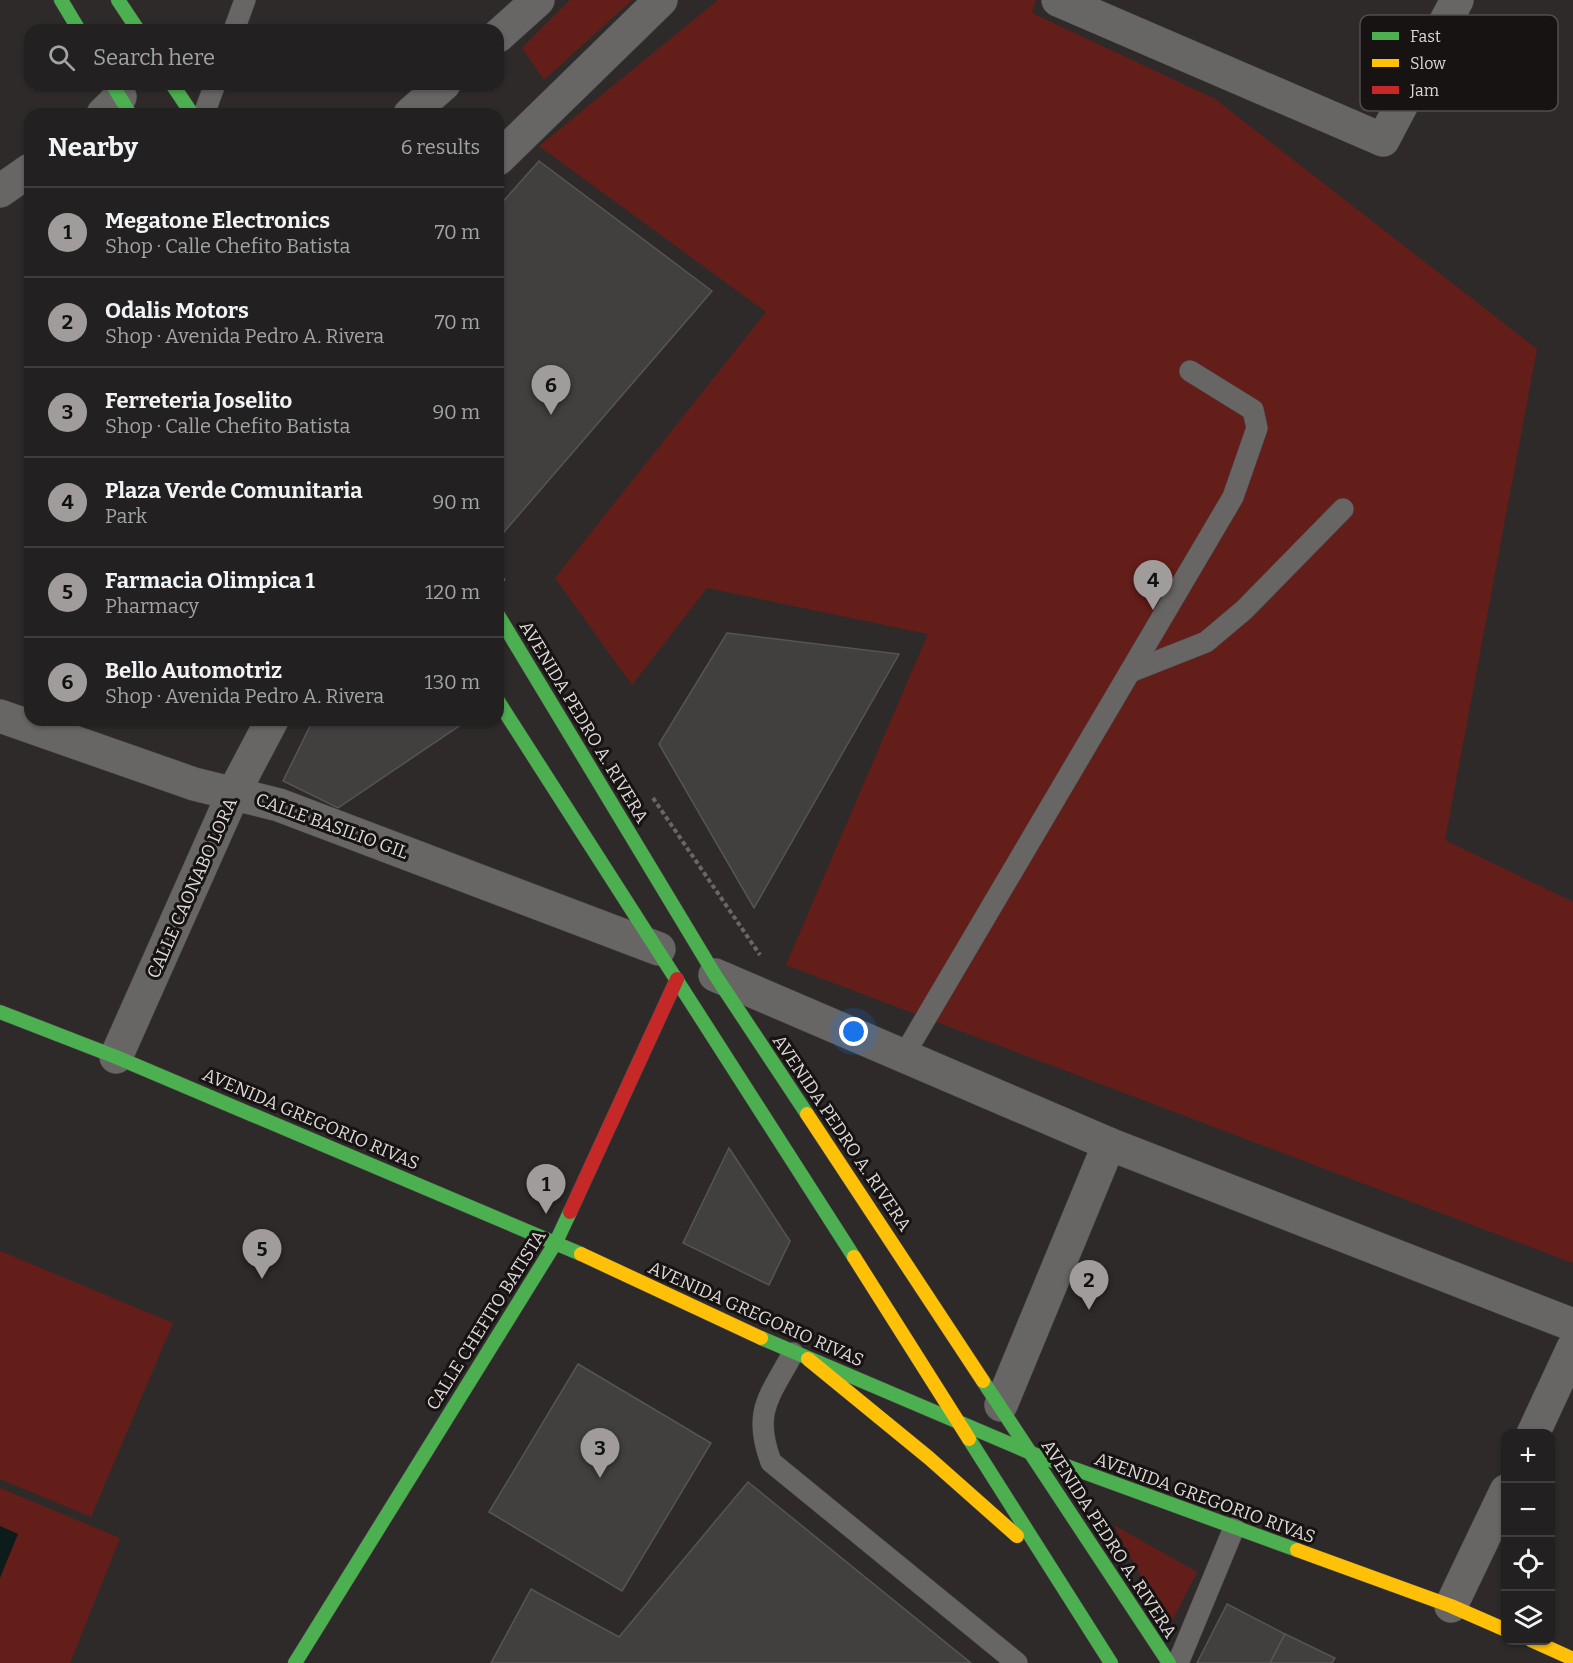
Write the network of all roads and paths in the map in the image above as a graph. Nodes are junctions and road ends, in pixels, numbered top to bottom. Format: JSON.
{"nodes":[{"id":1,"x":61,"y":0,"type":"edge"},
{"id":2,"x":118,"y":0,"type":"edge"},
{"id":3,"x":245,"y":0,"type":"edge"},
{"id":4,"x":538,"y":0,"type":"edge"},
{"id":5,"x":661,"y":0,"type":"edge"},
{"id":6,"x":1058,"y":0,"type":"edge"},
{"id":7,"x":1457,"y":0,"type":"edge"},
{"id":8,"x":1449,"y":15,"type":"edge"},
{"id":9,"x":75,"y":24,"type":"edge"},
{"id":10,"x":134,"y":24,"type":"edge"},
{"id":11,"x":236,"y":24,"type":"edge"},
{"id":12,"x":504,"y":31,"type":"edge"},
{"id":13,"x":176,"y":90,"type":"edge"},
{"id":14,"x":213,"y":90,"type":"edge"},
{"id":15,"x":437,"y":90,"type":"edge"},
{"id":16,"x":188,"y":108,"type":"edge"},
{"id":17,"x":206,"y":108,"type":"edge"},
{"id":18,"x":417,"y":108,"type":"edge"},
{"id":19,"x":1398,"y":111,"type":"edge"},
{"id":20,"x":504,"y":153,"type":"edge"},
{"id":21,"x":24,"y":174,"type":"edge"},
{"id":22,"x":0,"y":191,"type":"edge"},
{"id":23,"x":1190,"y":371,"type":"dead end"},
{"id":24,"x":1343,"y":509,"type":"dead end"},
{"id":25,"x":504,"y":625,"type":"edge"},
{"id":26,"x":1130,"y":672,"type":"junction"},
{"id":27,"x":504,"y":710,"type":"edge"},
{"id":28,"x":0,"y":716,"type":"edge"},
{"id":29,"x":24,"y":724,"type":"edge"},
{"id":30,"x":29,"y":726,"type":"edge"},
{"id":31,"x":269,"y":726,"type":"edge"},
{"id":32,"x":646,"y":788,"type":"dead end"},
{"id":33,"x":234,"y":792,"type":"junction"},
{"id":34,"x":659,"y":949,"type":"junction"},
{"id":35,"x":767,"y":964,"type":"dead end"},
{"id":36,"x":715,"y":975,"type":"junction"},
{"id":37,"x":677,"y":979,"type":"junction"},
{"id":38,"x":0,"y":1012,"type":"edge"},
{"id":39,"x":904,"y":1054,"type":"junction"},
{"id":40,"x":116,"y":1057,"type":"junction"},
{"id":41,"x":1109,"y":1144,"type":"junction"},
{"id":42,"x":556,"y":1242,"type":"junction"},
{"id":43,"x":1573,"y":1325,"type":"edge"},
{"id":44,"x":1573,"y":1348,"type":"edge"},
{"id":45,"x":800,"y":1356,"type":"junction"},
{"id":46,"x":1001,"y":1406,"type":"junction"},
{"id":47,"x":956,"y":1421,"type":"junction"},
{"id":48,"x":1535,"y":1429,"type":"edge"},
{"id":49,"x":1031,"y":1453,"type":"junction"},
{"id":50,"x":1501,"y":1501,"type":"edge"},
{"id":51,"x":1234,"y":1528,"type":"junction"},
{"id":52,"x":1047,"y":1563,"type":"junction"},
{"id":53,"x":1451,"y":1606,"type":"junction"},
{"id":54,"x":1501,"y":1628,"type":"edge"},
{"id":55,"x":1540,"y":1645,"type":"edge"},
{"id":56,"x":1573,"y":1659,"type":"edge"},
{"id":57,"x":295,"y":1663,"type":"edge"},
{"id":58,"x":1017,"y":1663,"type":"edge"},
{"id":59,"x":1111,"y":1663,"type":"edge"},
{"id":60,"x":1169,"y":1663,"type":"edge"},
{"id":61,"x":1178,"y":1663,"type":"edge"}],
"edges":[{"from":1,"to":9,"type":"main road"},
{"from":2,"to":10,"type":"main road"},
{"from":3,"to":11,"type":"lane"},
{"from":4,"to":12,"type":"street"},
{"from":5,"to":20,"type":"street"},
{"from":6,"to":19,"type":"street"},
{"from":7,"to":8,"type":"street"},
{"from":13,"to":16,"type":"main road"},
{"from":14,"to":17,"type":"lane"},
{"from":15,"to":18,"type":"street"},
{"from":21,"to":22,"type":"street"},
{"from":23,"to":26,"type":"lane"},
{"from":24,"to":26,"type":"lane"},
{"from":25,"to":36,"type":"main road","name":"AVENIDA PEDRO A. RIVERA"},
{"from":26,"to":39,"type":"lane"},
{"from":27,"to":34,"type":"main road"},
{"from":28,"to":29,"type":"street","name":"CALLE BASILIO GIL"},
{"from":30,"to":33,"type":"street","name":"CALLE BASILIO GIL"},
{"from":31,"to":33,"type":"street","name":"CALLE CAONABO LORA"},
{"from":32,"to":35,"type":"path"},
{"from":33,"to":34,"type":"street","name":"CALLE BASILIO GIL"},
{"from":33,"to":40,"type":"street","name":"CALLE CAONABO LORA"},
{"from":34,"to":37,"type":"main road"},
{"from":36,"to":39,"type":"street"},
{"from":36,"to":46,"type":"main road","name":"AVENIDA PEDRO A. RIVERA"},
{"from":37,"to":42,"type":"main road","name":"CALLE CHEFITO BATISTA"},
{"from":37,"to":47,"type":"main road"},
{"from":38,"to":40,"type":"main road","name":"AVENIDA GREGORIO RIVAS"},
{"from":39,"to":41,"type":"street"},
{"from":40,"to":42,"type":"main road","name":"AVENIDA GREGORIO RIVAS"},
{"from":41,"to":43,"type":"street"},
{"from":41,"to":46,"type":"street"},
{"from":42,"to":45,"type":"main road","name":"AVENIDA GREGORIO RIVAS"},
{"from":42,"to":57,"type":"main road","name":"CALLE CHEFITO BATISTA"},
{"from":44,"to":48,"type":"street"},
{"from":45,"to":47,"type":"main road","name":"AVENIDA GREGORIO RIVAS"},
{"from":45,"to":52,"type":"main road"},
{"from":45,"to":58,"type":"lane"},
{"from":46,"to":49,"type":"main road","name":"AVENIDA PEDRO A. RIVERA"},
{"from":47,"to":49,"type":"main road","name":"AVENIDA GREGORIO RIVAS"},
{"from":47,"to":52,"type":"main road"},
{"from":49,"to":51,"type":"main road","name":"AVENIDA GREGORIO RIVAS"},
{"from":49,"to":60,"type":"main road","name":"AVENIDA PEDRO A. RIVERA"},
{"from":50,"to":53,"type":"street"},
{"from":51,"to":53,"type":"main road","name":"AVENIDA GREGORIO RIVAS"},
{"from":51,"to":61,"type":"lane"},
{"from":52,"to":59,"type":"main road"},
{"from":53,"to":54,"type":"main road","name":"AVENIDA GREGORIO RIVAS"},
{"from":55,"to":56,"type":"main road"}]}
